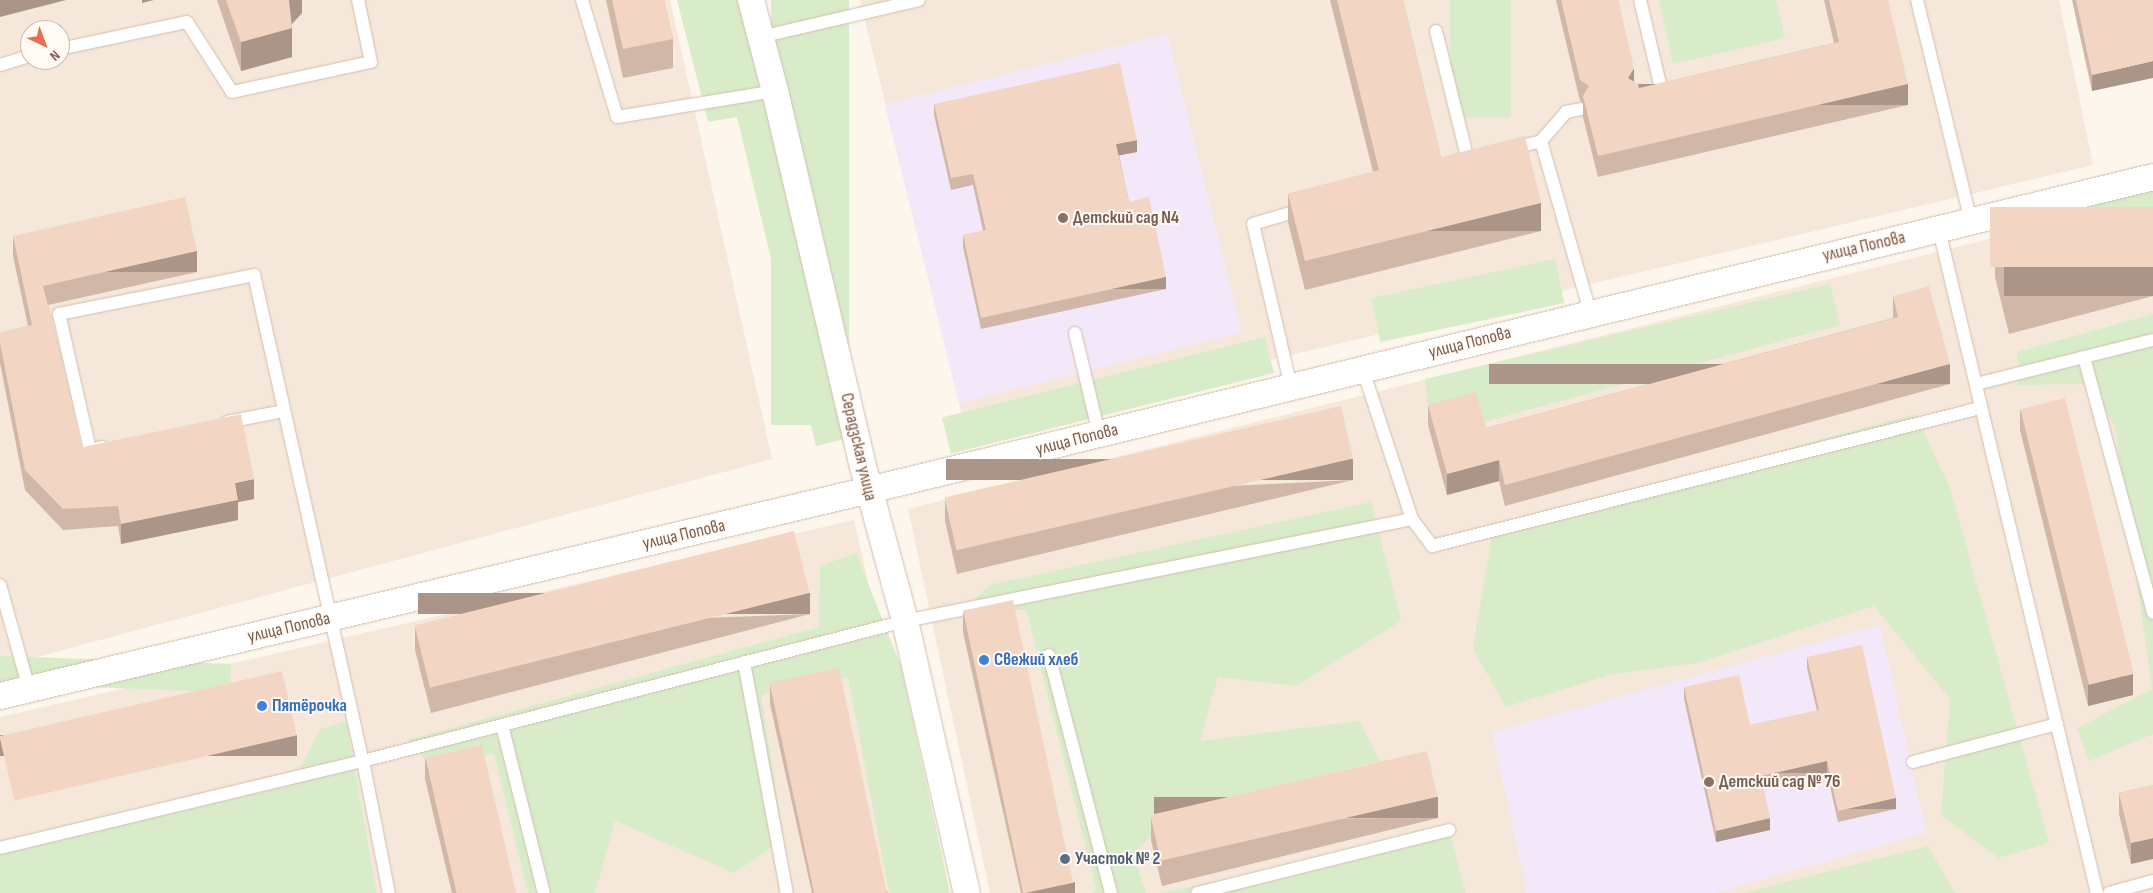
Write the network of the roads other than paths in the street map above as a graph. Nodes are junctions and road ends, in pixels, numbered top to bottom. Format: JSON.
{"nodes":[{"id":1,"x":358,"y":0,"type":"edge"},
{"id":2,"x":582,"y":0,"type":"edge"},
{"id":3,"x":751,"y":0,"type":"edge"},
{"id":4,"x":919,"y":0,"type":"edge"},
{"id":5,"x":1640,"y":0,"type":"edge"},
{"id":6,"x":1918,"y":0,"type":"edge"},
{"id":7,"x":1436,"y":31,"type":"dead end"},
{"id":8,"x":760,"y":37,"type":"junction"},
{"id":9,"x":70,"y":48,"type":"edge"},
{"id":10,"x":20,"y":59,"type":"edge"},
{"id":11,"x":0,"y":65,"type":"edge"},
{"id":12,"x":776,"y":91,"type":"junction"},
{"id":13,"x":1645,"y":96,"type":"edge"},
{"id":14,"x":1581,"y":109,"type":"edge"},
{"id":15,"x":1542,"y":141,"type":"junction"},
{"id":16,"x":2153,"y":177,"type":"edge"},
{"id":17,"x":1315,"y":206,"type":"edge"},
{"id":18,"x":1971,"y":222,"type":"junction"},
{"id":19,"x":1939,"y":230,"type":"junction"},
{"id":20,"x":1590,"y":312,"type":"junction"},
{"id":21,"x":1075,"y":333,"type":"dead end"},
{"id":22,"x":2153,"y":340,"type":"edge"},
{"id":23,"x":2084,"y":357,"type":"junction"},
{"id":24,"x":1363,"y":370,"type":"junction"},
{"id":25,"x":1976,"y":384,"type":"junction"},
{"id":26,"x":1291,"y":388,"type":"junction"},
{"id":27,"x":1980,"y":408,"type":"junction"},
{"id":28,"x":283,"y":411,"type":"junction"},
{"id":29,"x":216,"y":424,"type":"edge"},
{"id":30,"x":1099,"y":434,"type":"junction"},
{"id":31,"x":119,"y":444,"type":"edge"},
{"id":32,"x":869,"y":490,"type":"junction"},
{"id":33,"x":1412,"y":519,"type":"junction"},
{"id":34,"x":0,"y":585,"type":"edge"},
{"id":35,"x":2153,"y":613,"type":"edge"},
{"id":36,"x":330,"y":618,"type":"junction"},
{"id":37,"x":905,"y":621,"type":"junction"},
{"id":38,"x":1049,"y":655,"type":"dead end"},
{"id":39,"x":744,"y":662,"type":"junction"},
{"id":40,"x":28,"y":689,"type":"junction"},
{"id":41,"x":0,"y":696,"type":"edge"},
{"id":42,"x":2057,"y":724,"type":"junction"},
{"id":43,"x":502,"y":725,"type":"junction"},
{"id":44,"x":363,"y":760,"type":"junction"},
{"id":45,"x":1913,"y":762,"type":"dead end"},
{"id":46,"x":1448,"y":830,"type":"dead end"},
{"id":47,"x":0,"y":848,"type":"edge"},
{"id":48,"x":2153,"y":881,"type":"edge"},
{"id":49,"x":389,"y":893,"type":"edge"},
{"id":50,"x":544,"y":893,"type":"edge"},
{"id":51,"x":787,"y":893,"type":"edge"},
{"id":52,"x":968,"y":893,"type":"edge"},
{"id":53,"x":1111,"y":893,"type":"edge"},
{"id":54,"x":1197,"y":893,"type":"edge"},
{"id":55,"x":2097,"y":893,"type":"edge"},
{"id":56,"x":2110,"y":893,"type":"edge"}],
"edges":[{"from":1,"to":9,"type":"lane"},
{"from":2,"to":12,"type":"lane"},
{"from":3,"to":8,"type":"street","name":"Серадзская улица"},
{"from":4,"to":8,"type":"lane"},
{"from":5,"to":13,"type":"lane"},
{"from":6,"to":18,"type":"lane"},
{"from":7,"to":15,"type":"lane"},
{"from":8,"to":12,"type":"street","name":"Серадзская улица"},
{"from":10,"to":11,"type":"lane"},
{"from":12,"to":32,"type":"street","name":"Серадзская улица"},
{"from":14,"to":15,"type":"lane"},
{"from":15,"to":20,"type":"lane"},
{"from":16,"to":18,"type":"street","name":"улица Попова"},
{"from":17,"to":26,"type":"lane"},
{"from":18,"to":19,"type":"street","name":"улица Попова"},
{"from":19,"to":20,"type":"street","name":"улица Попова"},
{"from":19,"to":25,"type":"lane"},
{"from":20,"to":24,"type":"street","name":"улица Попова"},
{"from":21,"to":30,"type":"lane"},
{"from":22,"to":23,"type":"lane"},
{"from":23,"to":25,"type":"lane"},
{"from":23,"to":35,"type":"lane"},
{"from":24,"to":26,"type":"street","name":"улица Попова"},
{"from":24,"to":33,"type":"lane"},
{"from":25,"to":27,"type":"lane"},
{"from":26,"to":30,"type":"street","name":"улица Попова"},
{"from":27,"to":33,"type":"lane"},
{"from":27,"to":42,"type":"lane"},
{"from":28,"to":29,"type":"lane"},
{"from":28,"to":31,"type":"lane"},
{"from":28,"to":36,"type":"lane"},
{"from":30,"to":32,"type":"street","name":"улица Попова"},
{"from":32,"to":36,"type":"street","name":"улица Попова"},
{"from":32,"to":37,"type":"street","name":"Серадзская улица"},
{"from":33,"to":37,"type":"lane"},
{"from":34,"to":40,"type":"lane"},
{"from":36,"to":40,"type":"street","name":"улица Попова"},
{"from":36,"to":44,"type":"lane"},
{"from":37,"to":39,"type":"lane"},
{"from":37,"to":52,"type":"street","name":"Серадзская улица"},
{"from":38,"to":53,"type":"lane"},
{"from":39,"to":43,"type":"lane"},
{"from":39,"to":51,"type":"lane"},
{"from":40,"to":41,"type":"street","name":"улица Попова"},
{"from":42,"to":45,"type":"lane"},
{"from":42,"to":55,"type":"lane"},
{"from":43,"to":44,"type":"lane"},
{"from":43,"to":50,"type":"lane"},
{"from":44,"to":47,"type":"lane"},
{"from":44,"to":49,"type":"lane"},
{"from":46,"to":54,"type":"lane"},
{"from":48,"to":56,"type":"lane"}]}
